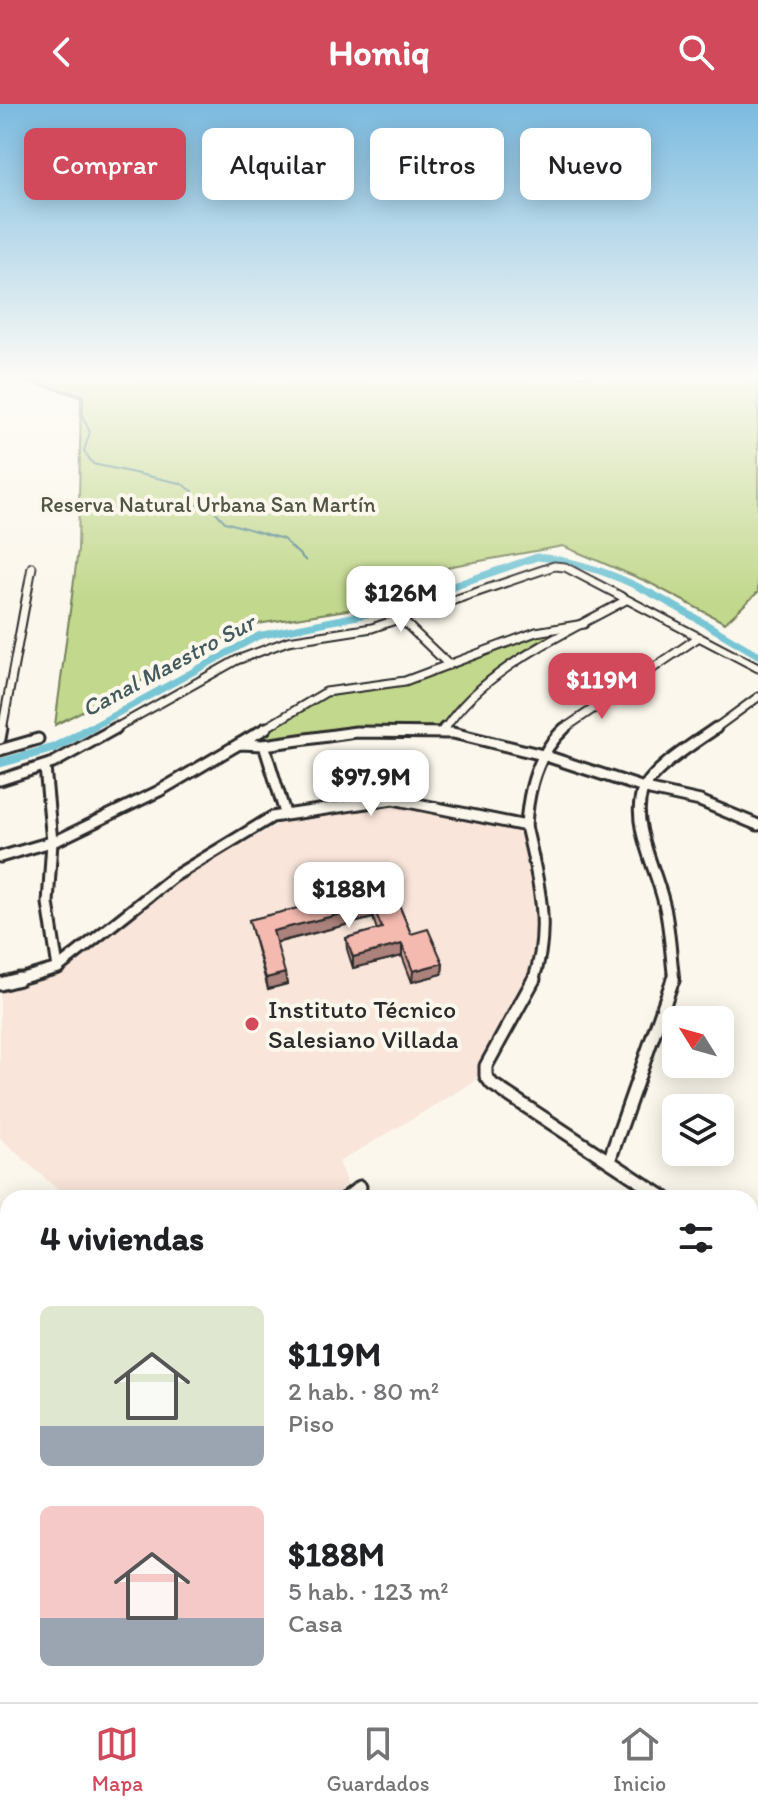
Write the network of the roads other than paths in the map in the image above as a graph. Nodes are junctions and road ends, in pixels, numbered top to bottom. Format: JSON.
{"nodes":[{"id":1,"x":32,"y":567,"type":"dead end"},
{"id":2,"x":626,"y":600,"type":"junction"},
{"id":3,"x":400,"y":618,"type":"junction"},
{"id":4,"x":584,"y":624,"type":"junction"},
{"id":5,"x":699,"y":637,"type":"junction"},
{"id":6,"x":449,"y":665,"type":"junction"},
{"id":7,"x":758,"y":668,"type":"edge"},
{"id":8,"x":758,"y":697,"type":"edge"},
{"id":9,"x":443,"y":731,"type":"junction"},
{"id":10,"x":0,"y":739,"type":"edge"},
{"id":11,"x":38,"y":739,"type":"dead end"},
{"id":12,"x":239,"y":744,"type":"junction"},
{"id":13,"x":264,"y":745,"type":"junction"},
{"id":14,"x":0,"y":750,"type":"edge"},
{"id":15,"x":543,"y":755,"type":"junction"},
{"id":16,"x":45,"y":767,"type":"junction"},
{"id":17,"x":0,"y":780,"type":"edge"},
{"id":18,"x":644,"y":788,"type":"junction"},
{"id":19,"x":285,"y":813,"type":"junction"},
{"id":20,"x":758,"y":825,"type":"edge"},
{"id":21,"x":526,"y":826,"type":"junction"},
{"id":22,"x":52,"y":842,"type":"junction"},
{"id":23,"x":0,"y":857,"type":"edge"},
{"id":24,"x":58,"y":968,"type":"junction"},
{"id":25,"x":0,"y":984,"type":"edge"},
{"id":26,"x":609,"y":1161,"type":"junction"},
{"id":27,"x":360,"y":1187,"type":"dead end"},
{"id":28,"x":356,"y":1190,"type":"edge"},
{"id":29,"x":653,"y":1190,"type":"edge"}],
"edges":[{"from":1,"to":10,"type":"street"},
{"from":2,"to":3,"type":"street"},
{"from":2,"to":4,"type":"street"},
{"from":2,"to":5,"type":"street"},
{"from":3,"to":6,"type":"street"},
{"from":3,"to":16,"type":"street"},
{"from":4,"to":6,"type":"street"},
{"from":4,"to":9,"type":"street"},
{"from":5,"to":7,"type":"street"},
{"from":5,"to":15,"type":"street"},
{"from":6,"to":12,"type":"street"},
{"from":8,"to":18,"type":"street"},
{"from":9,"to":13,"type":"street"},
{"from":9,"to":15,"type":"street"},
{"from":11,"to":14,"type":"street"},
{"from":12,"to":13,"type":"street"},
{"from":12,"to":22,"type":"street"},
{"from":13,"to":19,"type":"street"},
{"from":15,"to":18,"type":"street"},
{"from":15,"to":21,"type":"street"},
{"from":16,"to":17,"type":"street"},
{"from":16,"to":22,"type":"street"},
{"from":18,"to":20,"type":"street"},
{"from":18,"to":26,"type":"street"},
{"from":19,"to":21,"type":"street"},
{"from":19,"to":24,"type":"street"},
{"from":21,"to":26,"type":"street"},
{"from":22,"to":23,"type":"street"},
{"from":22,"to":24,"type":"street"},
{"from":24,"to":25,"type":"street"},
{"from":26,"to":29,"type":"street"},
{"from":27,"to":28,"type":"street"}]}
